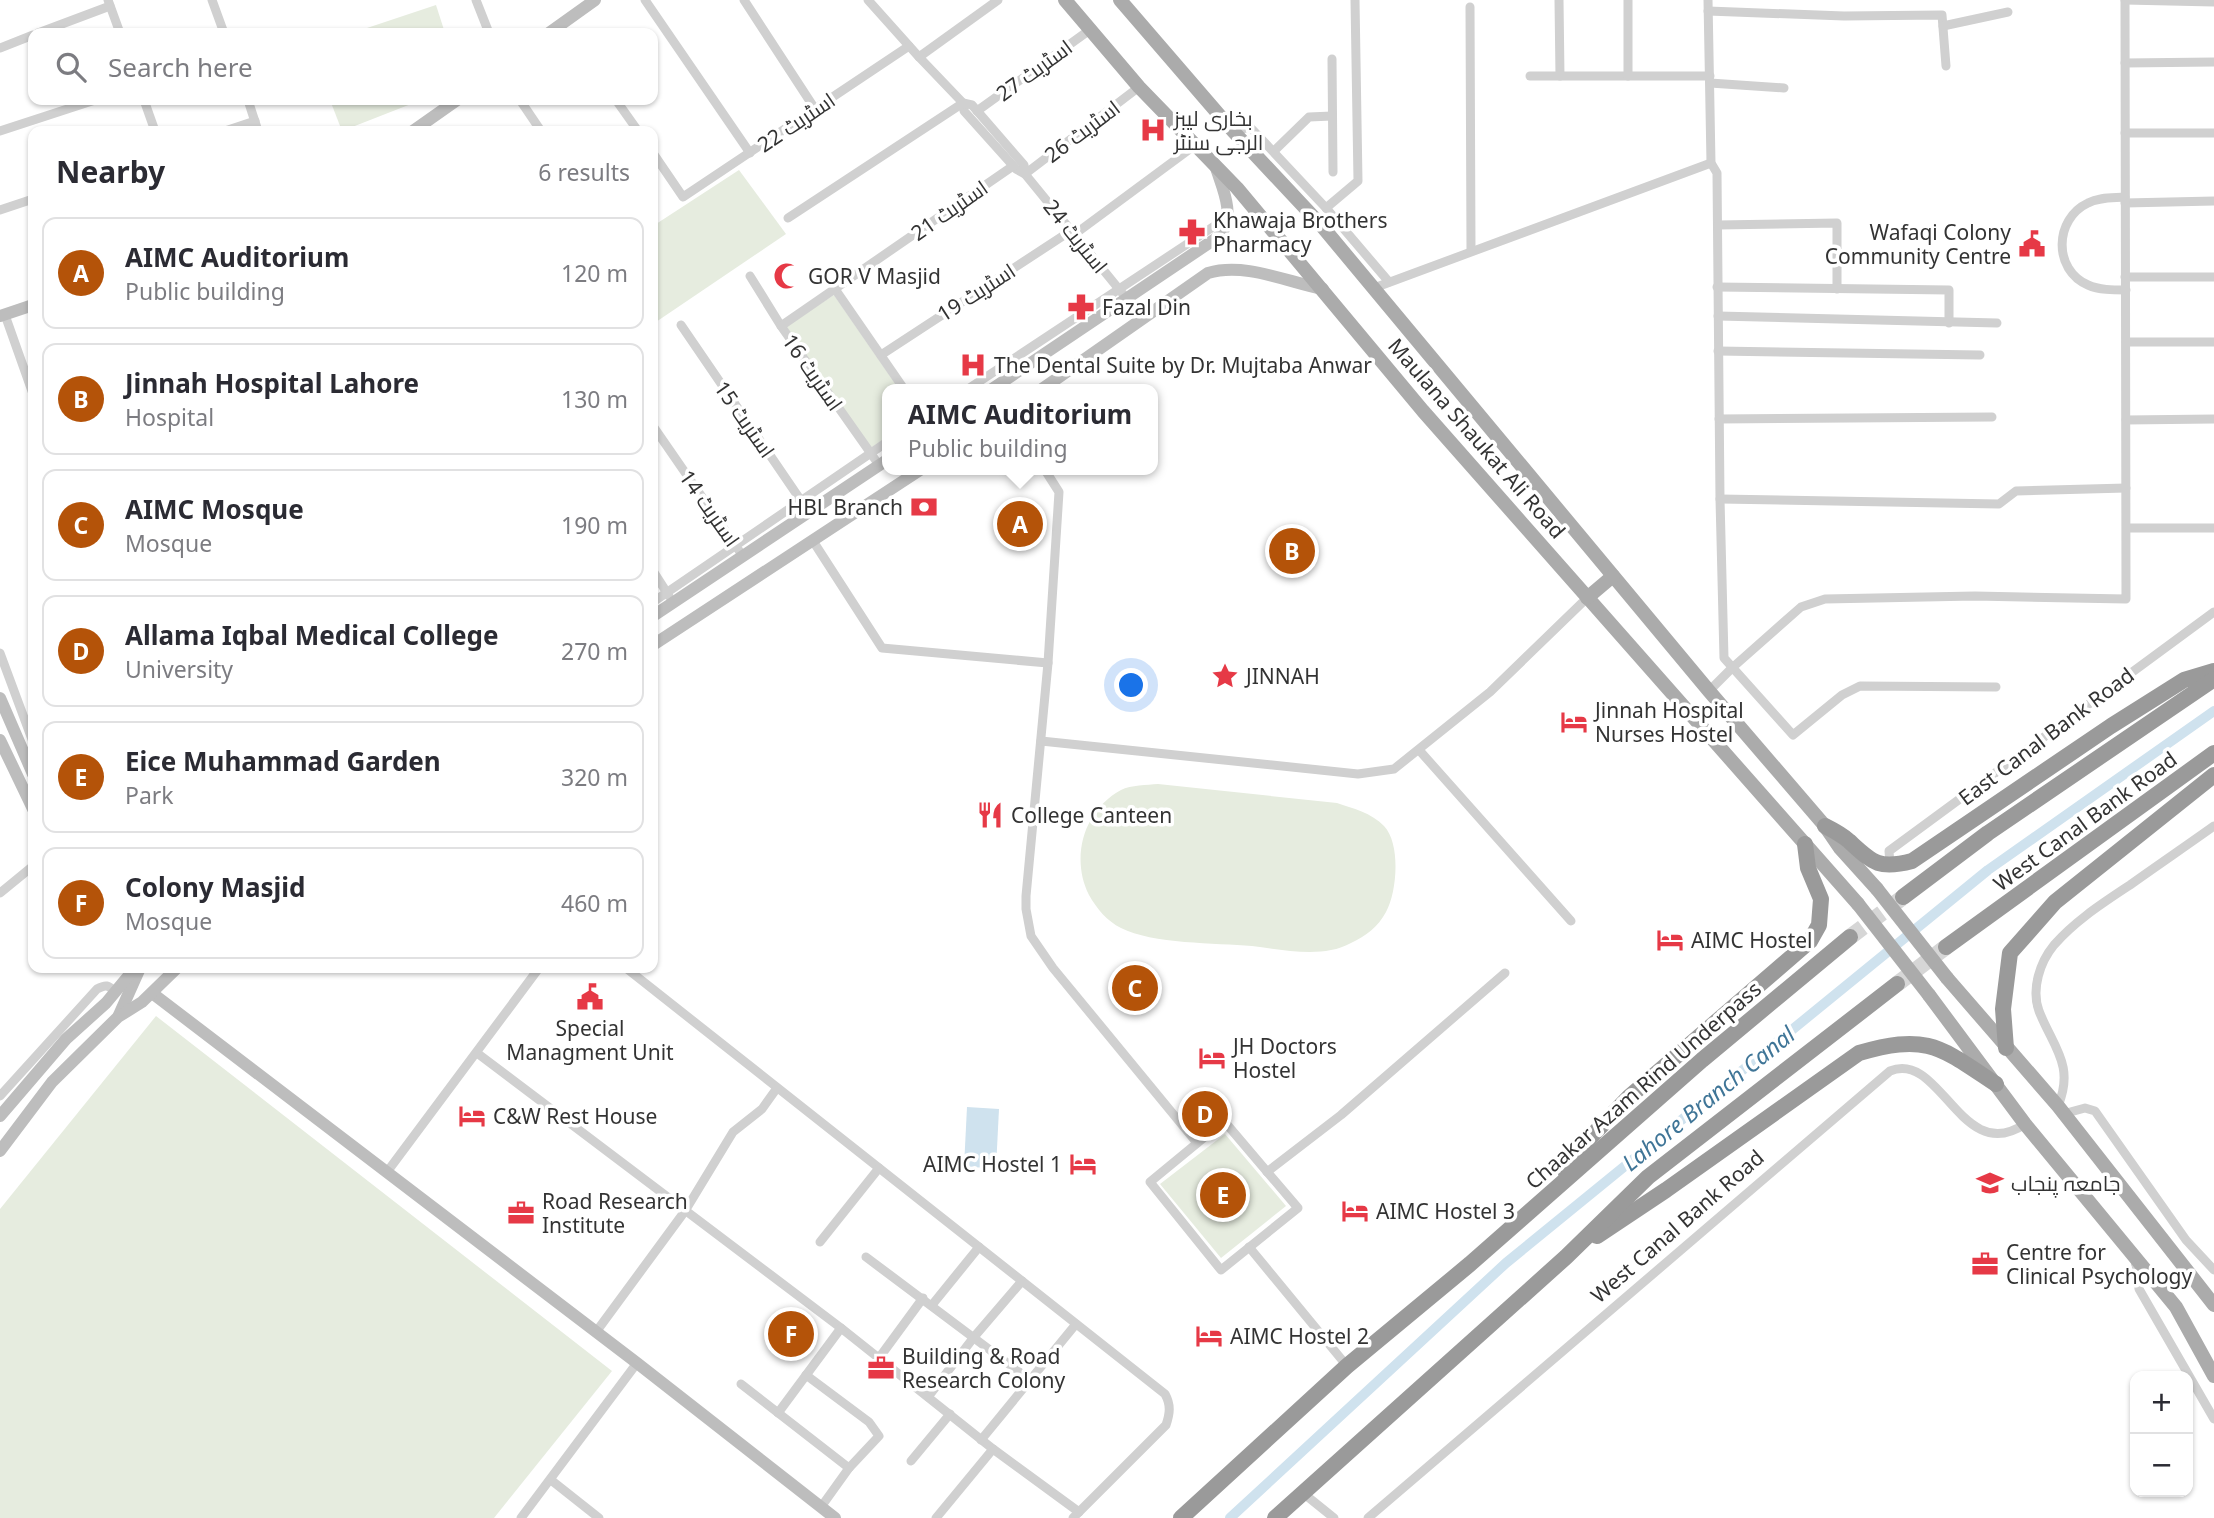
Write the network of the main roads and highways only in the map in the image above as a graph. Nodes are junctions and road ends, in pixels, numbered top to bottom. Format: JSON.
{"nodes":[{"id":1,"x":595,"y":0,"type":"edge"},
{"id":2,"x":1065,"y":0,"type":"edge"},
{"id":3,"x":1125,"y":2,"type":"edge"},
{"id":4,"x":566,"y":28,"type":"edge"},
{"id":5,"x":450,"y":105,"type":"edge"},
{"id":6,"x":421,"y":126,"type":"edge"},
{"id":7,"x":1216,"y":169,"type":"junction"},
{"id":8,"x":1324,"y":289,"type":"junction"},
{"id":9,"x":28,"y":307,"type":"edge"},
{"id":10,"x":3,"y":315,"type":"edge"},
{"id":11,"x":999,"y":384,"type":"edge"},
{"id":12,"x":1049,"y":384,"type":"edge"},
{"id":13,"x":882,"y":464,"type":"edge"},
{"id":14,"x":912,"y":475,"type":"edge"},
{"id":15,"x":1613,"y":576,"type":"junction"},
{"id":16,"x":1587,"y":598,"type":"junction"},
{"id":17,"x":658,"y":611,"type":"edge"},
{"id":18,"x":658,"y":642,"type":"edge"},
{"id":19,"x":2214,"y":671,"type":"edge"},
{"id":20,"x":2214,"y":680,"type":"edge"},
{"id":21,"x":0,"y":698,"type":"edge"},
{"id":22,"x":0,"y":740,"type":"edge"},
{"id":23,"x":2214,"y":753,"type":"edge"},
{"id":24,"x":28,"y":763,"type":"edge"},
{"id":25,"x":2214,"y":775,"type":"edge"},
{"id":26,"x":28,"y":799,"type":"edge"},
{"id":27,"x":1825,"y":826,"type":"junction"},
{"id":28,"x":1805,"y":844,"type":"junction"},
{"id":29,"x":1903,"y":897,"type":"tunnel mouth"},
{"id":30,"x":1850,"y":937,"type":"tunnel mouth"},
{"id":31,"x":1946,"y":947,"type":"tunnel mouth"},
{"id":32,"x":133,"y":973,"type":"edge"},
{"id":33,"x":136,"y":973,"type":"edge"},
{"id":34,"x":172,"y":973,"type":"edge"},
{"id":35,"x":1897,"y":984,"type":"tunnel mouth"},
{"id":36,"x":152,"y":993,"type":"junction"},
{"id":37,"x":118,"y":1017,"type":"junction"},
{"id":38,"x":2006,"y":1048,"type":"junction"},
{"id":39,"x":1996,"y":1084,"type":"junction"},
{"id":40,"x":0,"y":1116,"type":"edge"},
{"id":41,"x":0,"y":1151,"type":"edge"},
{"id":42,"x":1560,"y":1185,"type":"junction"},
{"id":43,"x":1566,"y":1256,"type":"junction"},
{"id":44,"x":2214,"y":1305,"type":"edge"},
{"id":45,"x":2182,"y":1316,"type":"junction"},
{"id":46,"x":2214,"y":1354,"type":"edge"},
{"id":47,"x":2214,"y":1376,"type":"edge"},
{"id":48,"x":835,"y":1518,"type":"edge"},
{"id":49,"x":1181,"y":1518,"type":"edge"},
{"id":50,"x":1275,"y":1518,"type":"edge"}],
"edges":[{"from":1,"to":4,"type":"main road"},
{"from":2,"to":7,"type":"main road","name":"Maulana Shaukat Ali Road"},
{"from":3,"to":15,"type":"main road","name":"Maulana Shaukat Ali Road"},
{"from":5,"to":6,"type":"main road"},
{"from":7,"to":8,"type":"main road","name":"Maulana Shaukat Ali Road"},
{"from":7,"to":11,"type":"main road"},
{"from":8,"to":12,"type":"main road"},
{"from":8,"to":16,"type":"main road","name":"Maulana Shaukat Ali Road"},
{"from":9,"to":10,"type":"main road"},
{"from":13,"to":17,"type":"main road"},
{"from":14,"to":18,"type":"main road"},
{"from":15,"to":16,"type":"main road"},
{"from":15,"to":27,"type":"main road","name":"Maulana Shaukat Ali Road"},
{"from":16,"to":28,"type":"main road","name":"Maulana Shaukat Ali Road"},
{"from":19,"to":27,"type":"highway"},
{"from":20,"to":29,"type":"highway"},
{"from":21,"to":24,"type":"main road"},
{"from":22,"to":26,"type":"main road"},
{"from":23,"to":31,"type":"highway","name":"West Canal Bank Road"},
{"from":25,"to":38,"type":"highway"},
{"from":27,"to":38,"type":"main road","name":"Maulana Shaukat Ali Road","bridge":true},
{"from":28,"to":39,"type":"main road","name":"Maulana Shaukat Ali Road","bridge":true},
{"from":28,"to":42,"type":"highway"},
{"from":30,"to":42,"type":"highway","name":"Chaakar Azam Rind Underpass"},
{"from":32,"to":40,"type":"main road"},
{"from":33,"to":37,"type":"main road"},
{"from":34,"to":36,"type":"main road"},
{"from":35,"to":43,"type":"highway"},
{"from":36,"to":37,"type":"main road"},
{"from":36,"to":48,"type":"main road"},
{"from":37,"to":41,"type":"main road"},
{"from":38,"to":44,"type":"main road"},
{"from":39,"to":43,"type":"highway"},
{"from":39,"to":45,"type":"main road"},
{"from":42,"to":49,"type":"highway","name":"Chaakar Azam Rind Underpass"},
{"from":43,"to":50,"type":"highway"},
{"from":45,"to":46,"type":"main road"},
{"from":45,"to":47,"type":"main road"}]}
